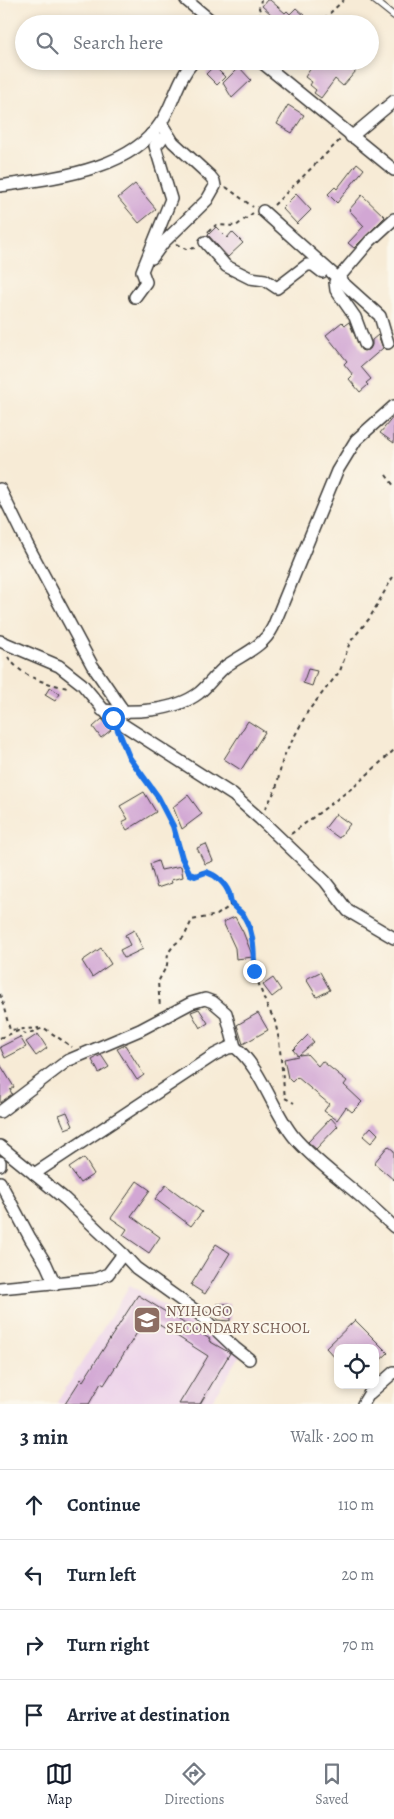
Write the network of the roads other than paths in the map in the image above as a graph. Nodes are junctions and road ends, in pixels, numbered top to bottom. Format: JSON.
{"nodes":[{"id":1,"x":186,"y":0,"type":"edge"},
{"id":2,"x":374,"y":0,"type":"edge"},
{"id":3,"x":204,"y":15,"type":"edge"},
{"id":4,"x":394,"y":16,"type":"edge"},
{"id":5,"x":187,"y":70,"type":"edge"},
{"id":6,"x":271,"y":70,"type":"edge"},
{"id":7,"x":394,"y":101,"type":"edge"},
{"id":8,"x":161,"y":122,"type":"junction"},
{"id":9,"x":151,"y":134,"type":"junction"},
{"id":10,"x":351,"y":137,"type":"junction"},
{"id":11,"x":394,"y":170,"type":"edge"},
{"id":12,"x":0,"y":186,"type":"edge"},
{"id":13,"x":259,"y":210,"type":"road end"},
{"id":14,"x":394,"y":219,"type":"edge"},
{"id":15,"x":205,"y":242,"type":"dead end"},
{"id":16,"x":152,"y":258,"type":"dead end"},
{"id":17,"x":337,"y":280,"type":"junction"},
{"id":18,"x":135,"y":297,"type":"dead end"},
{"id":19,"x":388,"y":343,"type":"dead end"},
{"id":20,"x":365,"y":344,"type":"dead end"},
{"id":21,"x":394,"y":406,"type":"edge"},
{"id":22,"x":0,"y":489,"type":"edge"},
{"id":23,"x":2,"y":646,"type":"edge"},
{"id":24,"x":102,"y":710,"type":"junction"},
{"id":25,"x":125,"y":713,"type":"junction"},
{"id":26,"x":394,"y":938,"type":"edge"},
{"id":27,"x":235,"y":1047,"type":"junction"},
{"id":28,"x":0,"y":1112,"type":"edge"},
{"id":29,"x":0,"y":1146,"type":"edge"},
{"id":30,"x":34,"y":1174,"type":"junction"},
{"id":31,"x":0,"y":1184,"type":"edge"},
{"id":32,"x":394,"y":1227,"type":"edge"},
{"id":33,"x":124,"y":1254,"type":"junction"},
{"id":34,"x":55,"y":1284,"type":"junction"},
{"id":35,"x":0,"y":1288,"type":"edge"},
{"id":36,"x":249,"y":1359,"type":"dead end"},
{"id":37,"x":394,"y":1372,"type":"edge"},
{"id":38,"x":364,"y":1404,"type":"edge"}],
"edges":[{"from":1,"to":3,"type":"street"},
{"from":2,"to":4,"type":"lane"},
{"from":5,"to":8,"type":"street"},
{"from":6,"to":10,"type":"street"},
{"from":7,"to":10,"type":"street"},
{"from":8,"to":9,"type":"street"},
{"from":8,"to":16,"type":"street"},
{"from":9,"to":12,"type":"street"},
{"from":9,"to":18,"type":"street"},
{"from":10,"to":11,"type":"street"},
{"from":13,"to":17,"type":"street"},
{"from":14,"to":17,"type":"street"},
{"from":15,"to":17,"type":"street"},
{"from":17,"to":19,"type":"street"},
{"from":17,"to":20,"type":"street"},
{"from":21,"to":25,"type":"street"},
{"from":22,"to":25,"type":"street"},
{"from":23,"to":24,"type":"street"},
{"from":24,"to":25,"type":"street"},
{"from":24,"to":26,"type":"street"},
{"from":27,"to":28,"type":"street"},
{"from":27,"to":30,"type":"street"},
{"from":27,"to":32,"type":"street"},
{"from":29,"to":30,"type":"street"},
{"from":30,"to":33,"type":"street"},
{"from":31,"to":34,"type":"street"},
{"from":33,"to":34,"type":"street"},
{"from":33,"to":36,"type":"street"},
{"from":34,"to":35,"type":"street"},
{"from":37,"to":38,"type":"street"}]}
